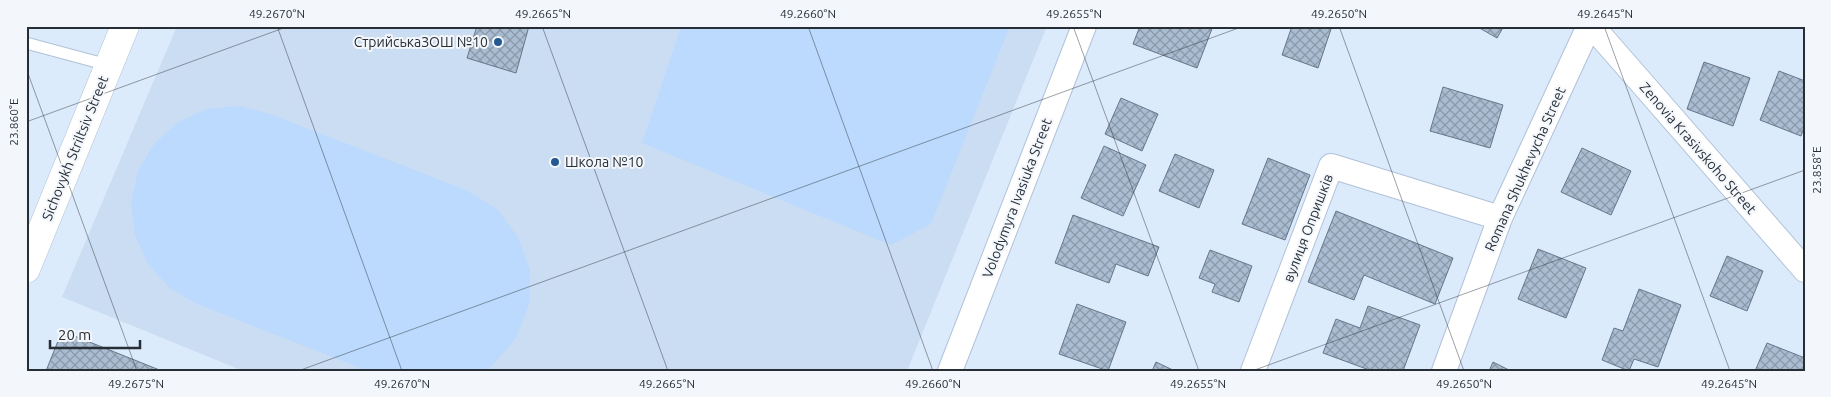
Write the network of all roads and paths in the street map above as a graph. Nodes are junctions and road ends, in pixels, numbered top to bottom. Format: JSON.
{"nodes":[{"id":1,"x":125,"y":26,"type":"edge"},
{"id":2,"x":1084,"y":26,"type":"edge"},
{"id":3,"x":1591,"y":26,"type":"edge"},
{"id":4,"x":26,"y":42,"type":"edge"},
{"id":5,"x":108,"y":65,"type":"junction"},
{"id":6,"x":1500,"y":218,"type":"junction"},
{"id":7,"x":26,"y":269,"type":"edge"},
{"id":8,"x":1805,"y":270,"type":"edge"},
{"id":9,"x":950,"y":371,"type":"edge"},
{"id":10,"x":1253,"y":371,"type":"edge"},
{"id":11,"x":1444,"y":371,"type":"edge"}],
"edges":[{"from":1,"to":5,"type":"street","name":"Sichovykh Striltsiv Street"},
{"from":2,"to":9,"type":"street","name":"Volodymyra Ivasiuka Street"},
{"from":3,"to":6,"type":"street","name":"Romana Shukhevycha Street"},
{"from":3,"to":8,"type":"street","name":"Zenovia Krasivskoho Street"},
{"from":4,"to":5,"type":"lane"},
{"from":5,"to":7,"type":"street","name":"Sichovykh Striltsiv Street"},
{"from":6,"to":10,"type":"street","name":"вулиця Опришків"},
{"from":6,"to":11,"type":"street","name":"Romana Shukhevycha Street"}]}
